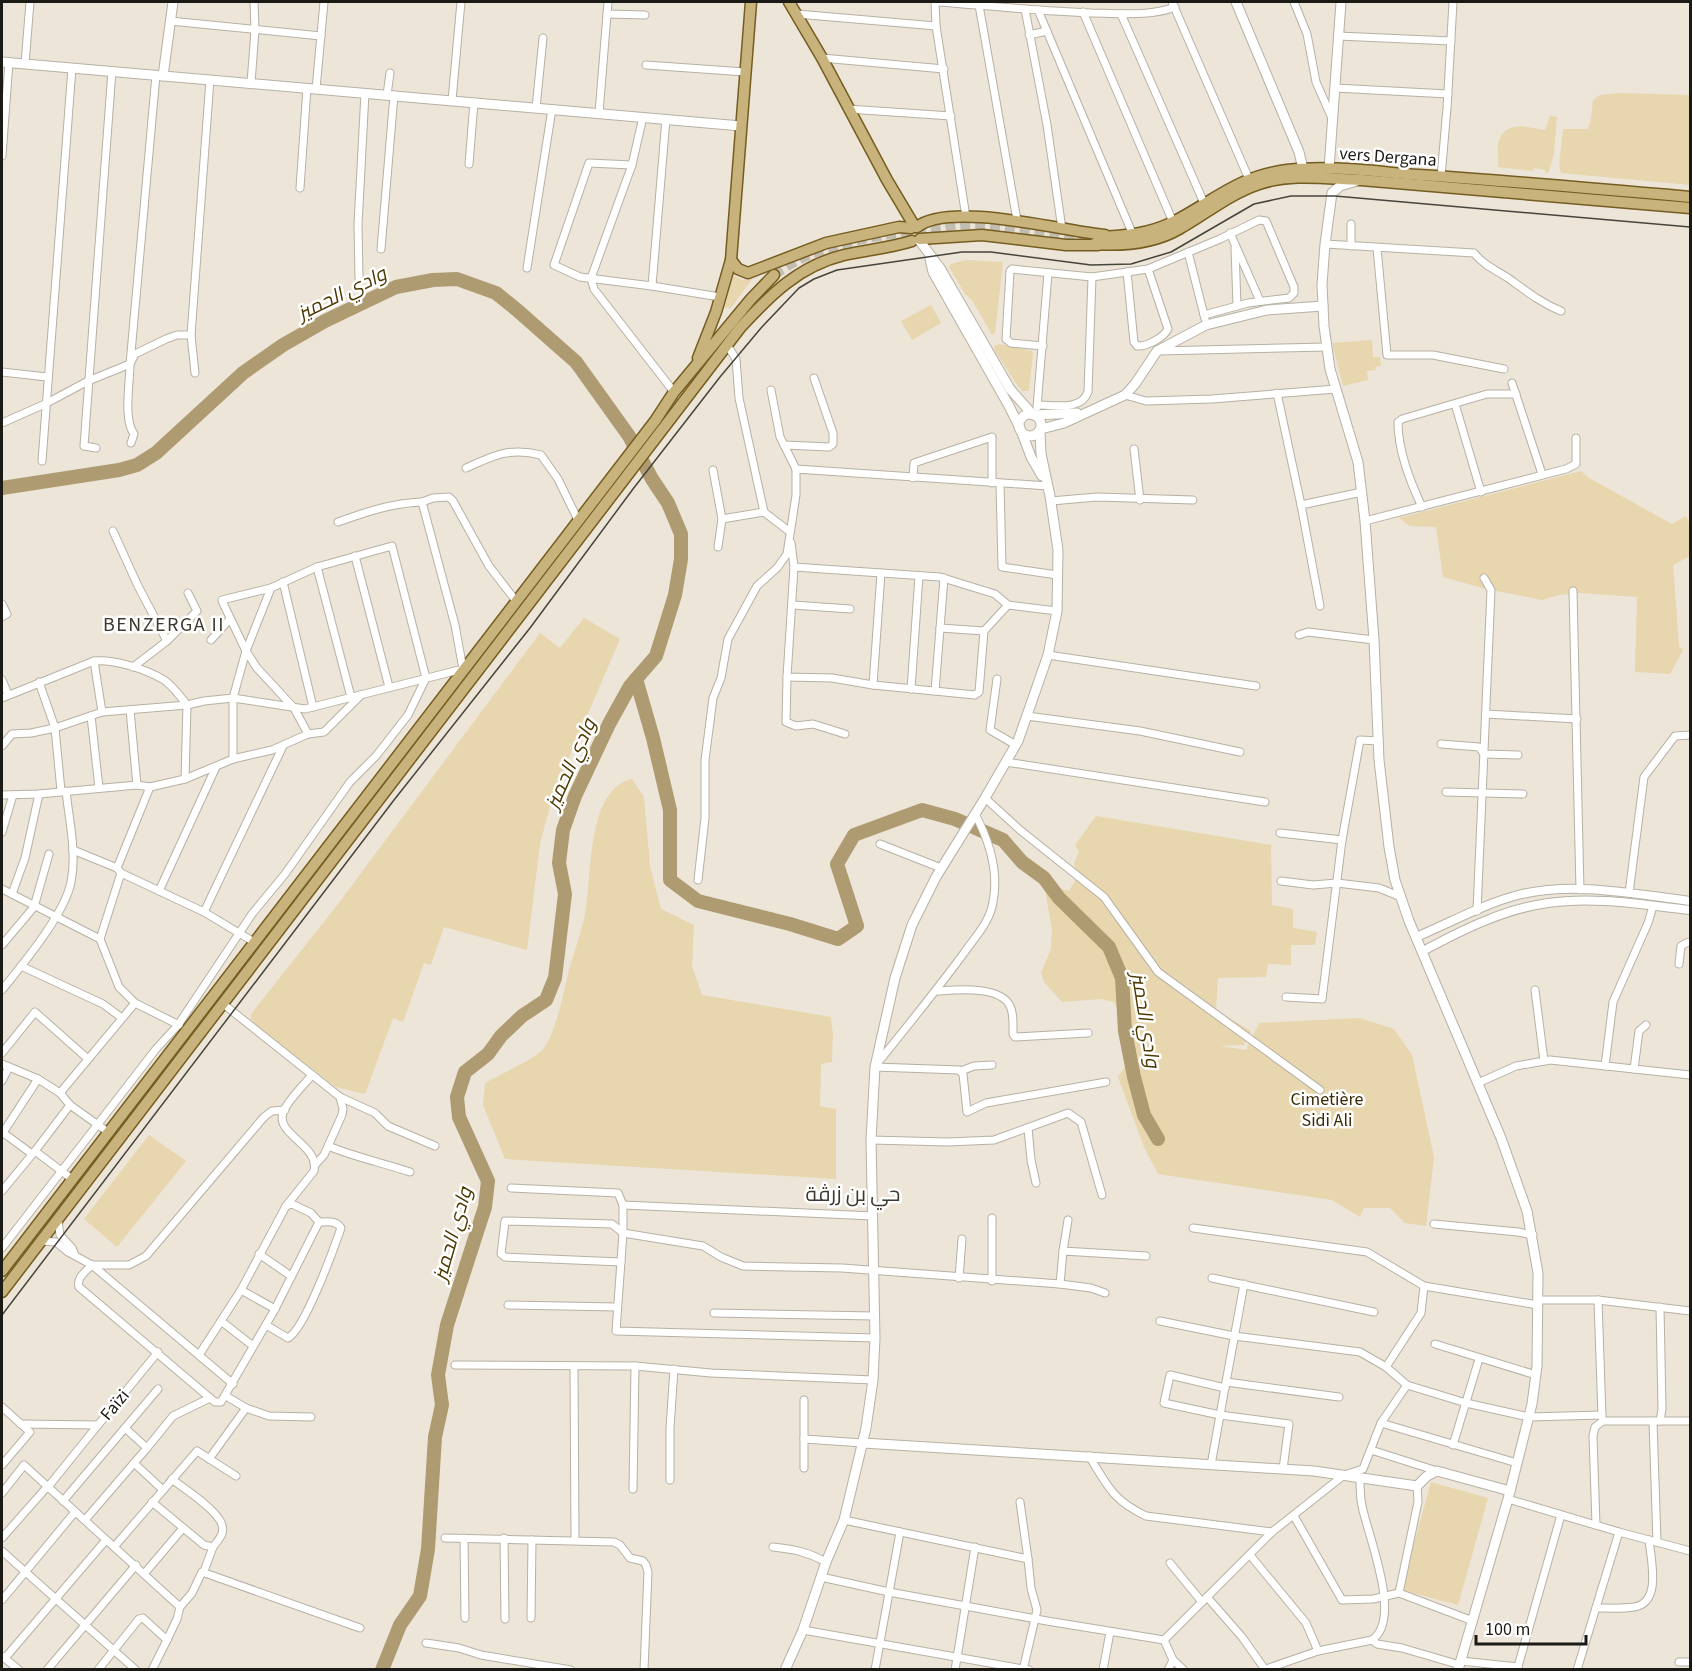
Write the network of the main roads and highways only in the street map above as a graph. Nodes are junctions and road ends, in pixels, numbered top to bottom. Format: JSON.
{"nodes":[{"id":1,"x":173,"y":2,"type":"edge"},
{"id":2,"x":751,"y":2,"type":"edge"},
{"id":3,"x":789,"y":2,"type":"edge"},
{"id":4,"x":1236,"y":2,"type":"edge"},
{"id":5,"x":1341,"y":2,"type":"edge"},
{"id":6,"x":5,"y":62,"type":"edge"},
{"id":7,"x":159,"y":75,"type":"junction"},
{"id":8,"x":741,"y":126,"type":"junction"},
{"id":9,"x":1303,"y":169,"type":"junction"},
{"id":10,"x":1329,"y":169,"type":"junction"},
{"id":11,"x":1316,"y":178,"type":"junction"},
{"id":12,"x":1361,"y":180,"type":"junction"},
{"id":13,"x":1504,"y":187,"type":"junction"},
{"id":14,"x":1605,"y":190,"type":"junction"},
{"id":15,"x":1332,"y":193,"type":"junction"},
{"id":16,"x":1690,"y":197,"type":"edge"},
{"id":17,"x":1602,"y":201,"type":"junction"},
{"id":18,"x":1690,"y":208,"type":"edge"},
{"id":19,"x":903,"y":209,"type":"junction"},
{"id":20,"x":919,"y":225,"type":"junction"},
{"id":21,"x":899,"y":227,"type":"junction"},
{"id":22,"x":884,"y":230,"type":"junction"},
{"id":23,"x":933,"y":239,"type":"junction"},
{"id":24,"x":917,"y":240,"type":"junction"},
{"id":25,"x":1096,"y":240,"type":"tunnel mouth"},
{"id":26,"x":1117,"y":241,"type":"junction"},
{"id":27,"x":884,"y":247,"type":"junction"},
{"id":28,"x":788,"y":258,"type":"junction"},
{"id":29,"x":731,"y":260,"type":"junction"},
{"id":30,"x":1323,"y":306,"type":"junction"},
{"id":31,"x":965,"y":319,"type":"junction"},
{"id":32,"x":695,"y":367,"type":"junction"},
{"id":33,"x":707,"y":372,"type":"junction"},
{"id":34,"x":1085,"y":412,"type":"junction"},
{"id":35,"x":1034,"y":415,"type":"junction"},
{"id":36,"x":1041,"y":430,"type":"junction"},
{"id":37,"x":1021,"y":431,"type":"junction"},
{"id":38,"x":1048,"y":486,"type":"junction"},
{"id":39,"x":188,"y":1032,"type":"junction"},
{"id":40,"x":2,"y":1271,"type":"edge"},
{"id":41,"x":2,"y":1292,"type":"edge"},
{"id":42,"x":863,"y":1443,"type":"junction"},
{"id":43,"x":1509,"y":1495,"type":"junction"},
{"id":44,"x":1460,"y":1665,"type":"edge"},
{"id":45,"x":785,"y":1670,"type":"edge"}],
"edges":[{"from":1,"to":7,"type":"main road"},
{"from":2,"to":8,"type":"main road"},
{"from":3,"to":19,"type":"main road"},
{"from":4,"to":9,"type":"main road"},
{"from":5,"to":10,"type":"main road"},
{"from":6,"to":7,"type":"main road"},
{"from":7,"to":8,"type":"main road"},
{"from":8,"to":29,"type":"main road"},
{"from":9,"to":10,"type":"main road","name":"vers Dergana"},
{"from":9,"to":26,"type":"main road","name":"vers Dergana"},
{"from":10,"to":13,"type":"main road","name":"vers Dergana"},
{"from":11,"to":12,"type":"main road"},
{"from":11,"to":15,"type":"main road"},
{"from":11,"to":26,"type":"main road"},
{"from":12,"to":13,"type":"main road"},
{"from":12,"to":15,"type":"main road"},
{"from":13,"to":14,"type":"main road","name":"vers Dergana"},
{"from":13,"to":17,"type":"main road"},
{"from":14,"to":16,"type":"main road","name":"vers Dergana"},
{"from":14,"to":17,"type":"main road"},
{"from":15,"to":30,"type":"main road"},
{"from":17,"to":18,"type":"main road"},
{"from":19,"to":20,"type":"main road"},
{"from":19,"to":21,"type":"main road"},
{"from":20,"to":21,"type":"main road"},
{"from":20,"to":23,"type":"main road"},
{"from":20,"to":24,"type":"main road"},
{"from":20,"to":26,"type":"main road"},
{"from":21,"to":22,"type":"main road"},
{"from":22,"to":27,"type":"main road"},
{"from":22,"to":28,"type":"main road"},
{"from":23,"to":24,"type":"main road"},
{"from":23,"to":26,"type":"main road"},
{"from":24,"to":27,"type":"main road"},
{"from":24,"to":31,"type":"main road"},
{"from":25,"to":26,"type":"main road","name":"vers Dergana"},
{"from":27,"to":33,"type":"main road"},
{"from":28,"to":29,"type":"main road"},
{"from":28,"to":32,"type":"main road"},
{"from":29,"to":32,"type":"main road"},
{"from":30,"to":34,"type":"main road"},
{"from":30,"to":43,"type":"main road"},
{"from":31,"to":35,"type":"main road"},
{"from":31,"to":37,"type":"main road"},
{"from":32,"to":33,"type":"main road"},
{"from":32,"to":39,"type":"main road"},
{"from":33,"to":39,"type":"main road"},
{"from":34,"to":35,"type":"main road"},
{"from":34,"to":36,"type":"main road"},
{"from":35,"to":36,"type":"main road"},
{"from":35,"to":37,"type":"main road"},
{"from":36,"to":37,"type":"main road"},
{"from":36,"to":38,"type":"main road"},
{"from":37,"to":38,"type":"main road"},
{"from":38,"to":42,"type":"main road"},
{"from":39,"to":40,"type":"main road"},
{"from":39,"to":41,"type":"main road"},
{"from":42,"to":43,"type":"main road"},
{"from":42,"to":45,"type":"main road"},
{"from":43,"to":44,"type":"main road"}]}
